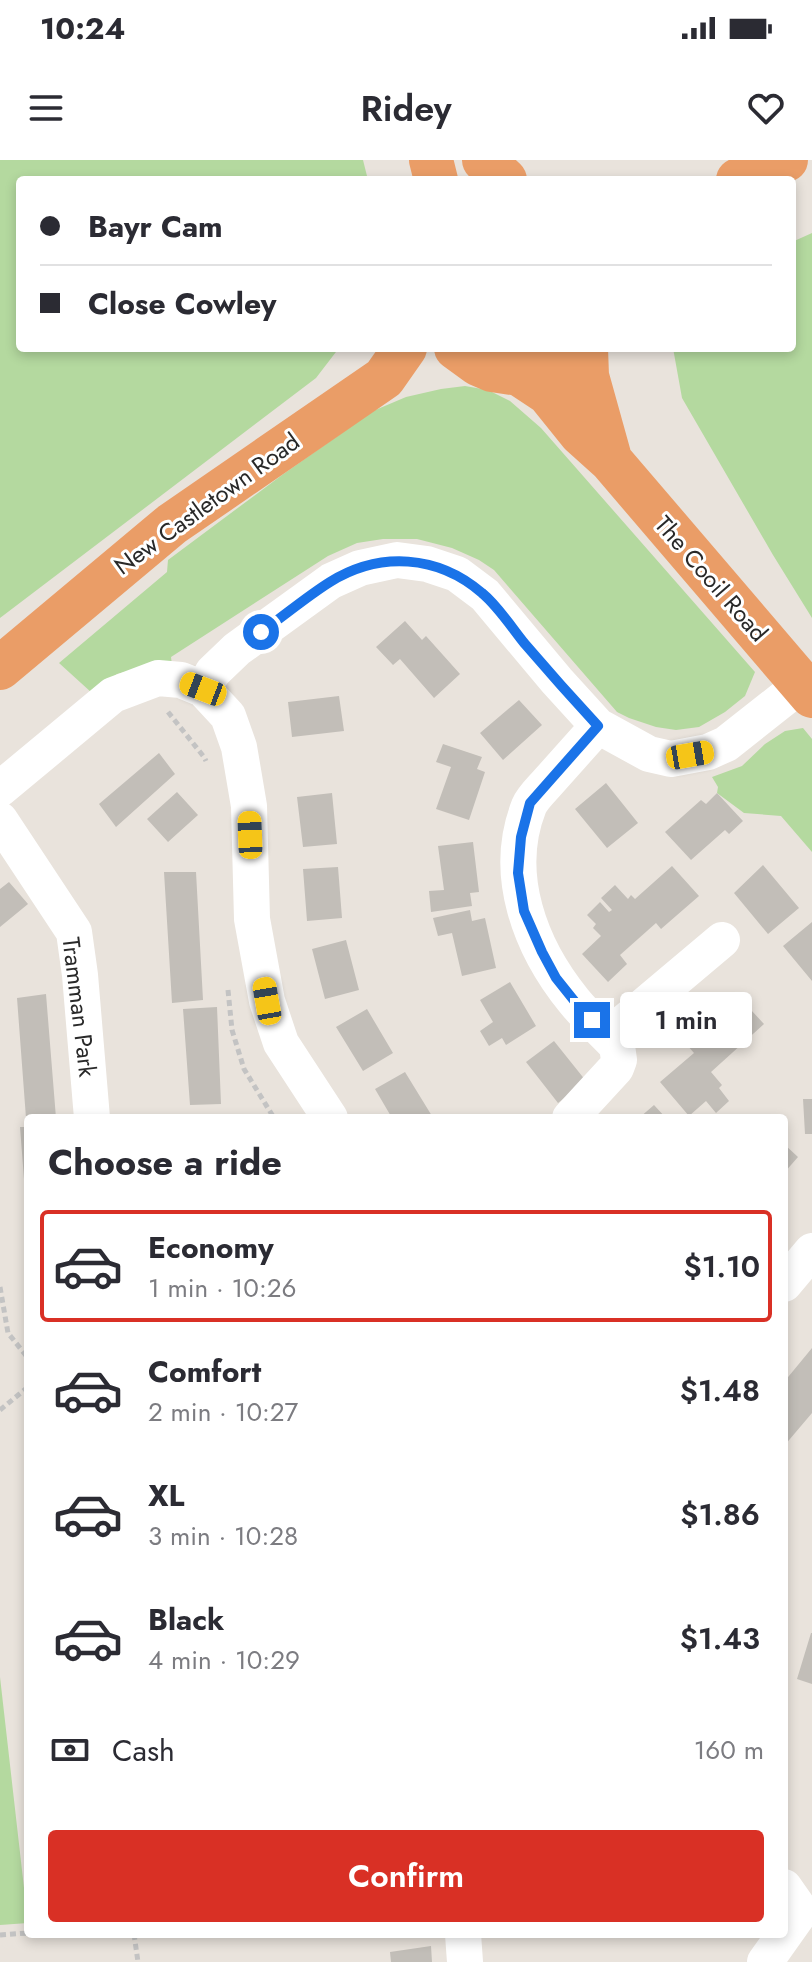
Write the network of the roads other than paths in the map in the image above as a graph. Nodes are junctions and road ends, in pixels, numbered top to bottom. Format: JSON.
{"nodes":[{"id":1,"x":484,"y":160,"type":"edge"},
{"id":2,"x":786,"y":160,"type":"edge"},
{"id":3,"x":501,"y":176,"type":"edge"},
{"id":4,"x":748,"y":176,"type":"edge"},
{"id":5,"x":573,"y":352,"type":"edge"},
{"id":6,"x":586,"y":352,"type":"edge"},
{"id":7,"x":467,"y":356,"type":"edge"},
{"id":8,"x":394,"y":363,"type":"edge"},
{"id":9,"x":519,"y":374,"type":"junction"},
{"id":10,"x":611,"y":461,"type":"junction"},
{"id":11,"x":0,"y":668,"type":"edge"},
{"id":12,"x":203,"y":689,"type":"junction"},
{"id":13,"x":807,"y":690,"type":"edge"},
{"id":14,"x":598,"y":726,"type":"junction"},
{"id":15,"x":0,"y":789,"type":"edge"},
{"id":16,"x":0,"y":820,"type":"edge"},
{"id":17,"x":722,"y":940,"type":"dead end"},
{"id":18,"x":608,"y":1036,"type":"junction"},
{"id":19,"x":92,"y":1114,"type":"edge"},
{"id":20,"x":327,"y":1114,"type":"edge"},
{"id":21,"x":574,"y":1114,"type":"edge"},
{"id":22,"x":812,"y":1251,"type":"edge"},
{"id":23,"x":788,"y":1279,"type":"edge"},
{"id":24,"x":799,"y":1906,"type":"edge"},
{"id":25,"x":788,"y":1924,"type":"edge"},
{"id":26,"x":463,"y":1938,"type":"edge"},
{"id":27,"x":780,"y":1938,"type":"edge"},
{"id":28,"x":465,"y":1962,"type":"edge"},
{"id":29,"x":765,"y":1962,"type":"edge"}],
"edges":[{"from":1,"to":3,"type":"highway"},
{"from":2,"to":4,"type":"highway"},
{"from":5,"to":9,"type":"highway"},
{"from":6,"to":10,"type":"highway","name":"The Cooil Road"},
{"from":7,"to":8,"type":"highway"},
{"from":7,"to":9,"type":"highway"},
{"from":8,"to":11,"type":"highway","name":"New Castletown Road"},
{"from":9,"to":10,"type":"highway","name":"The Cooil Road"},
{"from":10,"to":13,"type":"highway","name":"The Cooil Road"},
{"from":12,"to":14,"type":"street"},
{"from":12,"to":15,"type":"street"},
{"from":12,"to":20,"type":"street"},
{"from":13,"to":14,"type":"street"},
{"from":14,"to":18,"type":"street"},
{"from":16,"to":19,"type":"street","name":"Tramman Park"},
{"from":17,"to":18,"type":"street"},
{"from":18,"to":21,"type":"street"},
{"from":22,"to":23,"type":"street"},
{"from":24,"to":25,"type":"street"},
{"from":26,"to":28,"type":"street"},
{"from":27,"to":29,"type":"street"}]}
